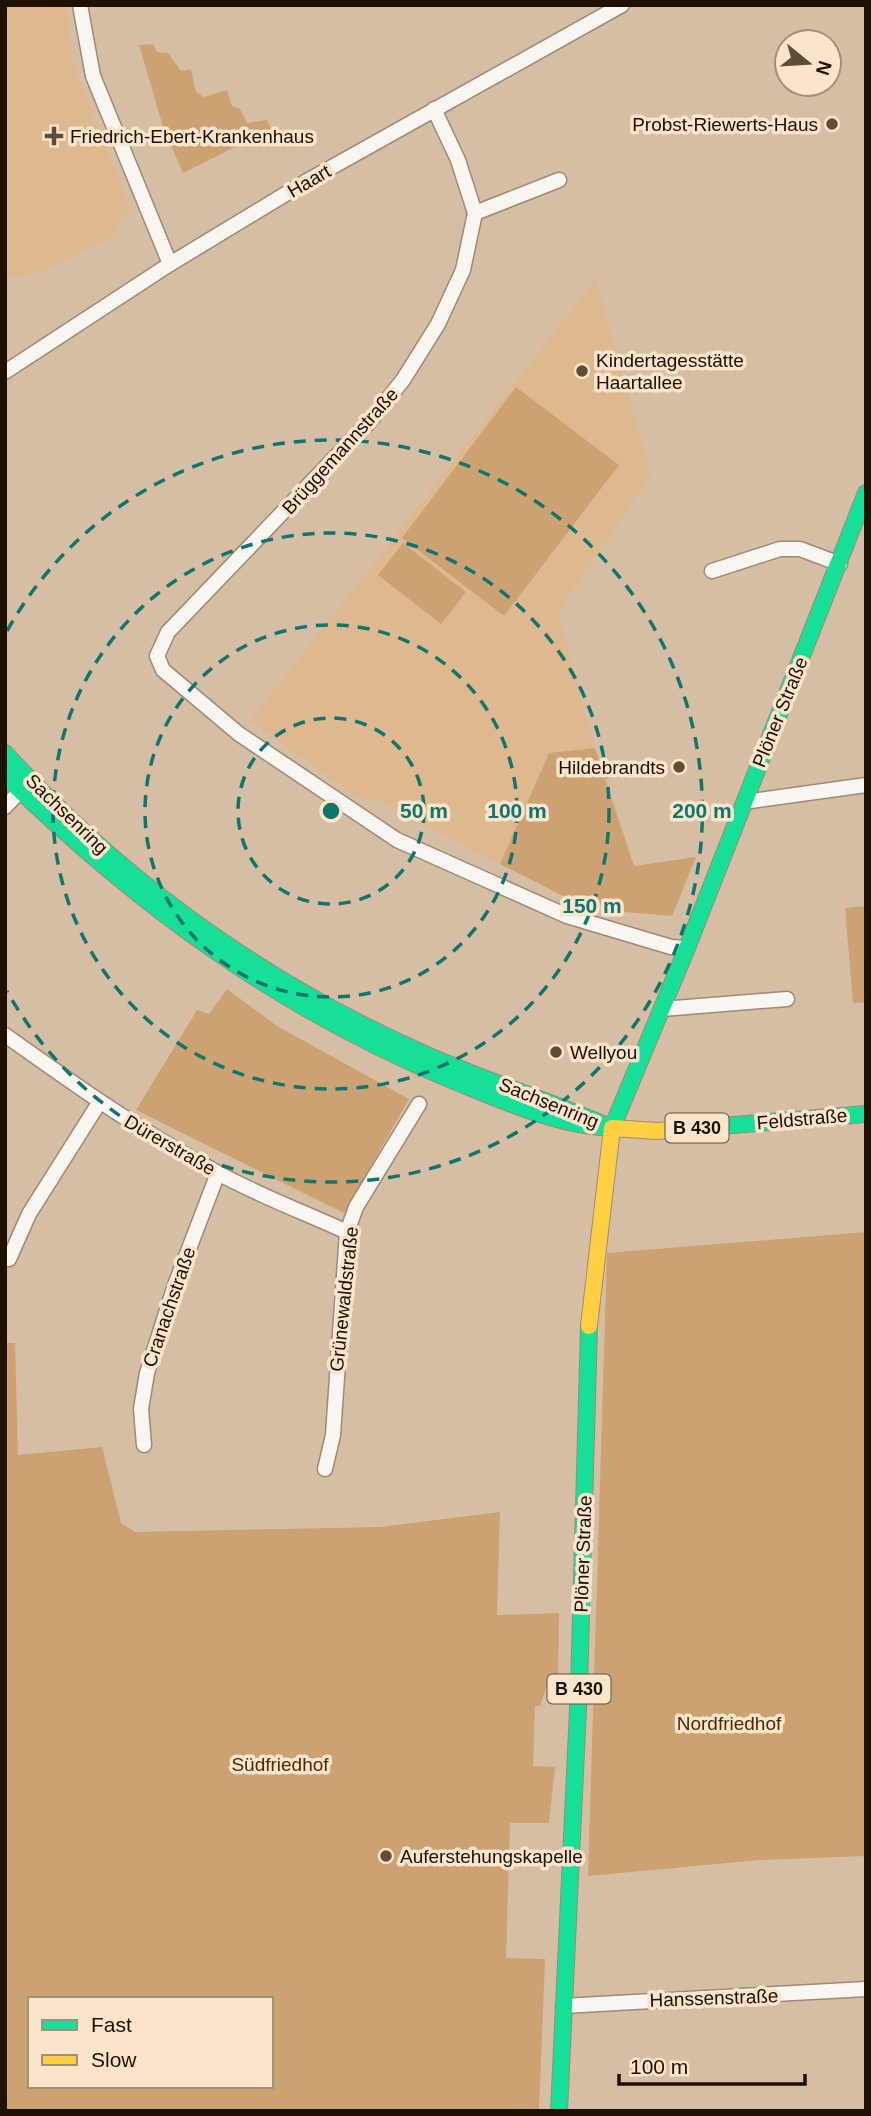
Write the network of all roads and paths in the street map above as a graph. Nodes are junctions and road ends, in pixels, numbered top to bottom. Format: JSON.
{"nodes":[{"id":1,"x":80,"y":5,"type":"edge"},
{"id":2,"x":622,"y":5,"type":"edge"},
{"id":3,"x":434,"y":109,"type":"junction"},
{"id":4,"x":559,"y":180,"type":"dead end"},
{"id":5,"x":475,"y":213,"type":"junction"},
{"id":6,"x":170,"y":264,"type":"junction"},
{"id":7,"x":5,"y":372,"type":"edge"},
{"id":8,"x":866,"y":493,"type":"edge"},
{"id":9,"x":840,"y":564,"type":"junction"},
{"id":10,"x":712,"y":571,"type":"dead end"},
{"id":11,"x":5,"y":752,"type":"edge"},
{"id":12,"x":5,"y":776,"type":"edge"},
{"id":13,"x":866,"y":785,"type":"edge"},
{"id":14,"x":25,"y":786,"type":"junction"},
{"id":15,"x":744,"y":802,"type":"junction"},
{"id":16,"x":5,"y":807,"type":"edge"},
{"id":17,"x":687,"y":948,"type":"junction"},
{"id":18,"x":787,"y":999,"type":"dead end"},
{"id":19,"x":663,"y":1009,"type":"junction"},
{"id":20,"x":5,"y":1035,"type":"edge"},
{"id":21,"x":99,"y":1103,"type":"junction"},
{"id":22,"x":419,"y":1104,"type":"dead end"},
{"id":23,"x":866,"y":1114,"type":"edge"},
{"id":24,"x":612,"y":1128,"type":"junction"},
{"id":25,"x":218,"y":1173,"type":"junction"},
{"id":26,"x":347,"y":1232,"type":"junction"},
{"id":27,"x":9,"y":1259,"type":"dead end"},
{"id":28,"x":144,"y":1445,"type":"dead end"},
{"id":29,"x":325,"y":1469,"type":"dead end"},
{"id":30,"x":866,"y":1989,"type":"edge"},
{"id":31,"x":563,"y":2006,"type":"junction"},
{"id":32,"x":559,"y":2111,"type":"edge"}],
"edges":[{"from":1,"to":6,"type":"street"},
{"from":2,"to":3,"type":"street","name":"Haart"},
{"from":3,"to":5,"type":"street","name":"Brüggemannstraße"},
{"from":3,"to":6,"type":"street","name":"Haart"},
{"from":4,"to":5,"type":"street"},
{"from":5,"to":17,"type":"street","name":"Brüggemannstraße"},
{"from":6,"to":7,"type":"street","name":"Haart"},
{"from":8,"to":9,"type":"main road","name":"Plöner Straße"},
{"from":9,"to":10,"type":"street"},
{"from":9,"to":15,"type":"main road","name":"Plöner Straße"},
{"from":11,"to":14,"type":"main road","name":"Sachsenring"},
{"from":12,"to":14,"type":"main road","name":"Sachsenring"},
{"from":13,"to":15,"type":"street"},
{"from":14,"to":16,"type":"street"},
{"from":14,"to":24,"type":"main road","name":"Sachsenring"},
{"from":15,"to":17,"type":"main road","name":"Plöner Straße"},
{"from":17,"to":19,"type":"main road","name":"Plöner Straße"},
{"from":18,"to":19,"type":"street"},
{"from":19,"to":24,"type":"main road","name":"Plöner Straße"},
{"from":20,"to":21,"type":"street","name":"Dürerstraße"},
{"from":21,"to":25,"type":"street","name":"Dürerstraße"},
{"from":21,"to":27,"type":"street"},
{"from":22,"to":26,"type":"street","name":"Grünewaldstraße"},
{"from":23,"to":24,"type":"main road","name":"Feldstraße","number":"B 430"},
{"from":24,"to":31,"type":"main road","name":"Plöner Straße","number":"B 430"},
{"from":25,"to":26,"type":"street","name":"Dürerstraße"},
{"from":25,"to":28,"type":"street","name":"Cranachstraße"},
{"from":26,"to":29,"type":"street","name":"Grünewaldstraße"},
{"from":30,"to":31,"type":"street","name":"Hanssenstraße"},
{"from":31,"to":32,"type":"main road","name":"Plöner Straße","number":"B 430"}]}
